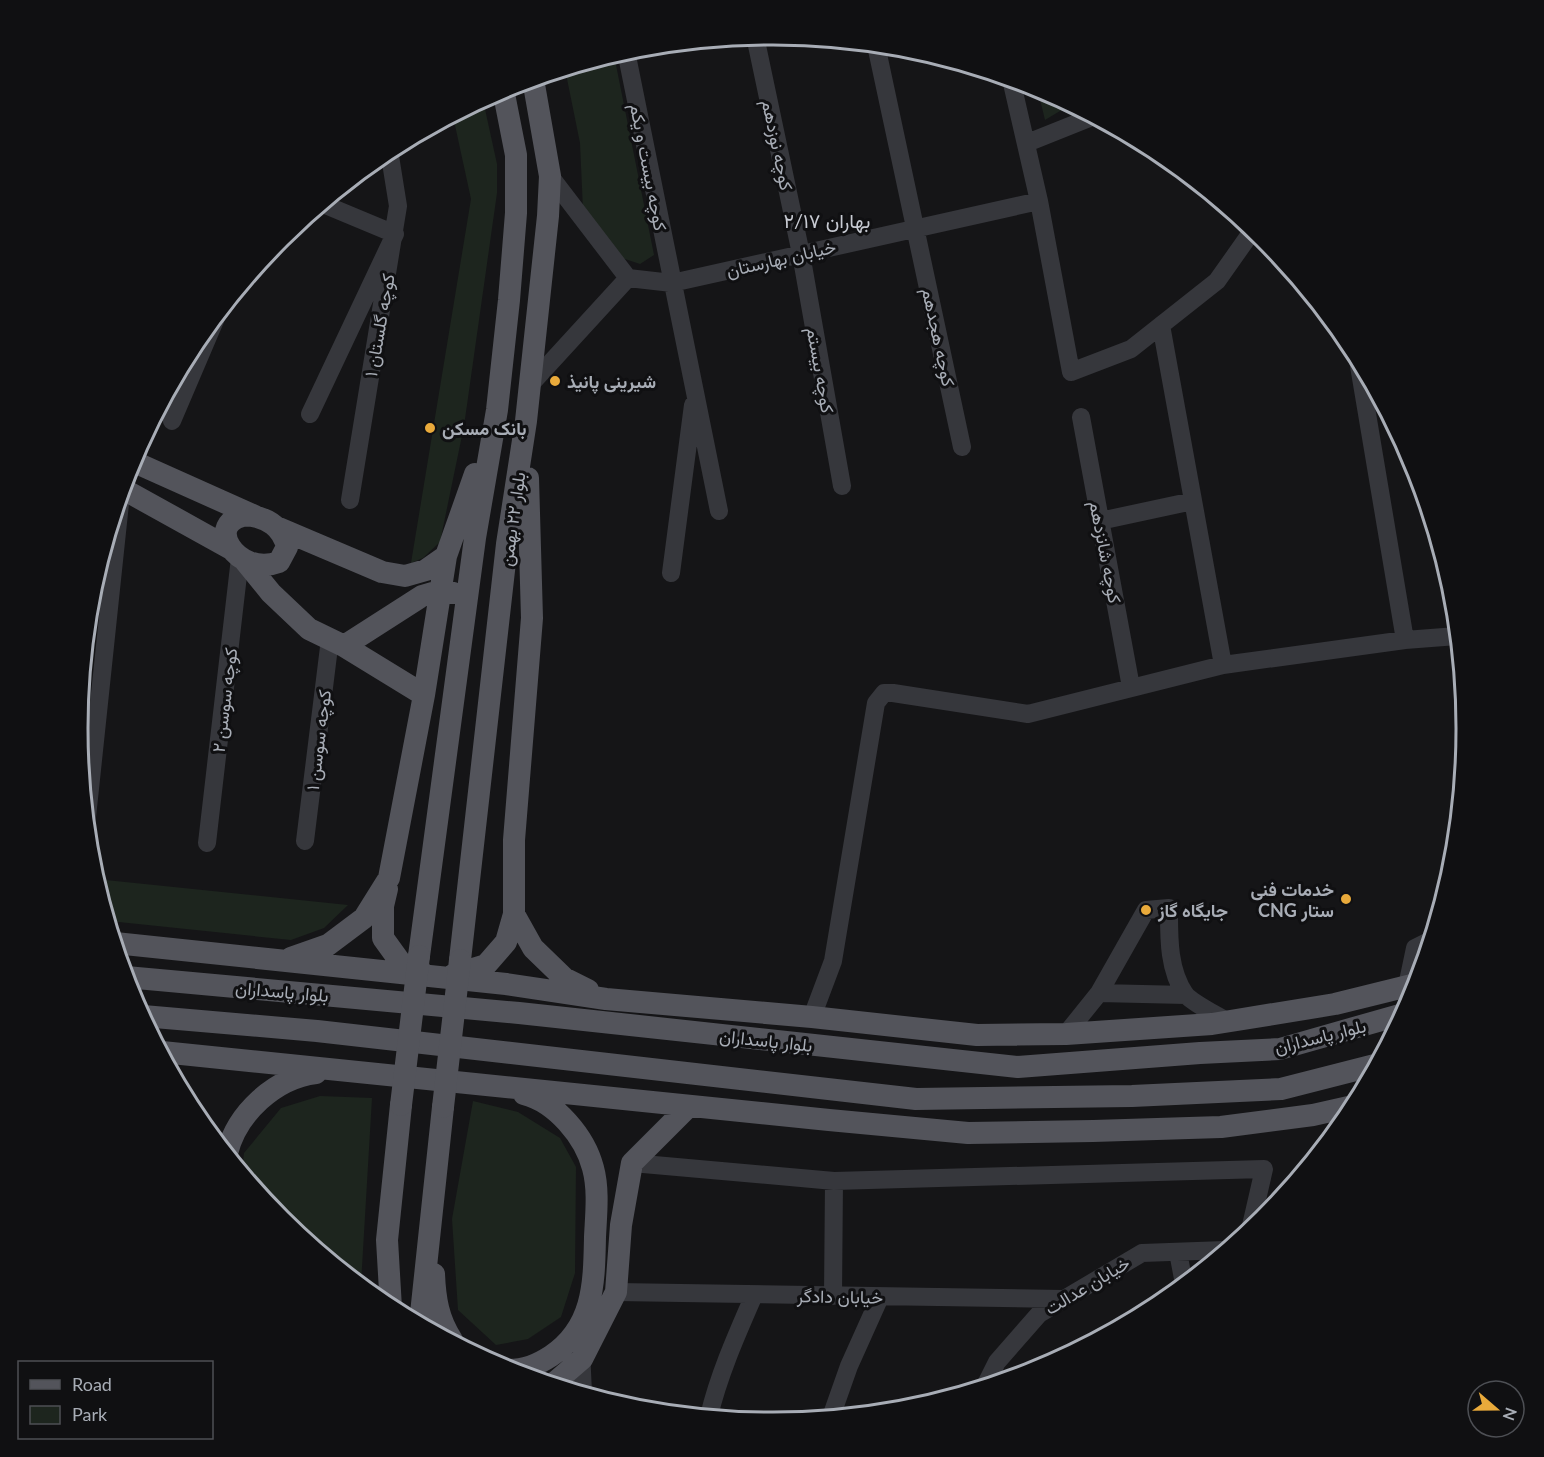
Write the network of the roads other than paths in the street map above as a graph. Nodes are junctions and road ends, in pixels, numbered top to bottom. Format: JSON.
{"nodes":[{"id":1,"x":757,"y":45,"type":"edge"},
{"id":2,"x":878,"y":54,"type":"edge"},
{"id":3,"x":628,"y":61,"type":"edge"},
{"id":4,"x":535,"y":88,"type":"edge"},
{"id":5,"x":1014,"y":89,"type":"edge"},
{"id":6,"x":505,"y":99,"type":"edge"},
{"id":7,"x":1084,"y":120,"type":"edge"},
{"id":8,"x":1027,"y":143,"type":"junction"},
{"id":9,"x":391,"y":161,"type":"edge"},
{"id":10,"x":550,"y":176,"type":"junction"},
{"id":11,"x":1039,"y":201,"type":"junction"},
{"id":12,"x":331,"y":207,"type":"edge"},
{"id":13,"x":915,"y":228,"type":"junction"},
{"id":14,"x":395,"y":234,"type":"junction"},
{"id":15,"x":1247,"y":238,"type":"edge"},
{"id":16,"x":801,"y":254,"type":"junction"},
{"id":17,"x":628,"y":278,"type":"junction"},
{"id":18,"x":672,"y":283,"type":"junction"},
{"id":19,"x":1161,"y":325,"type":"junction"},
{"id":20,"x":200,"y":355,"type":"edge"},
{"id":21,"x":1362,"y":384,"type":"edge"},
{"id":22,"x":530,"y":385,"type":"junction"},
{"id":23,"x":695,"y":391,"type":"junction"},
{"id":24,"x":497,"y":410,"type":"junction"},
{"id":25,"x":310,"y":414,"type":"dead end"},
{"id":26,"x":1081,"y":417,"type":"dead end"},
{"id":27,"x":172,"y":421,"type":"dead end"},
{"id":28,"x":526,"y":421,"type":"junction"},
{"id":29,"x":962,"y":447,"type":"dead end"},
{"id":30,"x":142,"y":465,"type":"edge"},
{"id":31,"x":842,"y":486,"type":"dead end"},
{"id":32,"x":131,"y":494,"type":"edge"},
{"id":33,"x":350,"y":500,"type":"dead end"},
{"id":34,"x":1193,"y":501,"type":"junction"},
{"id":35,"x":719,"y":511,"type":"dead end"},
{"id":36,"x":255,"y":516,"type":"junction"},
{"id":37,"x":1100,"y":521,"type":"junction"},
{"id":38,"x":276,"y":527,"type":"junction"},
{"id":39,"x":118,"y":533,"type":"edge"},
{"id":40,"x":239,"y":556,"type":"junction"},
{"id":41,"x":446,"y":556,"type":"junction"},
{"id":42,"x":671,"y":573,"type":"dead end"},
{"id":43,"x":439,"y":591,"type":"junction"},
{"id":44,"x":466,"y":606,"type":"junction"},
{"id":45,"x":1450,"y":637,"type":"edge"},
{"id":46,"x":1405,"y":640,"type":"junction"},
{"id":47,"x":337,"y":643,"type":"junction"},
{"id":48,"x":1223,"y":665,"type":"junction"},
{"id":49,"x":1131,"y":687,"type":"junction"},
{"id":50,"x":424,"y":695,"type":"junction"},
{"id":51,"x":91,"y":782,"type":"edge"},
{"id":52,"x":306,"y":841,"type":"dead end"},
{"id":53,"x":207,"y":843,"type":"dead end"},
{"id":54,"x":389,"y":878,"type":"junction"},
{"id":55,"x":514,"y":914,"type":"junction"},
{"id":56,"x":124,"y":944,"type":"edge"},
{"id":57,"x":1420,"y":946,"type":"edge"},
{"id":58,"x":282,"y":961,"type":"junction"},
{"id":59,"x":1414,"y":961,"type":"edge"},
{"id":60,"x":136,"y":978,"type":"edge"},
{"id":61,"x":1404,"y":987,"type":"edge"},
{"id":62,"x":1099,"y":993,"type":"junction"},
{"id":63,"x":1186,"y":995,"type":"junction"},
{"id":64,"x":606,"y":999,"type":"junction"},
{"id":65,"x":153,"y":1017,"type":"edge"},
{"id":66,"x":812,"y":1017,"type":"junction"},
{"id":67,"x":1391,"y":1017,"type":"edge"},
{"id":68,"x":1228,"y":1022,"type":"junction"},
{"id":69,"x":1066,"y":1034,"type":"junction"},
{"id":70,"x":171,"y":1054,"type":"edge"},
{"id":71,"x":1365,"y":1068,"type":"edge"},
{"id":72,"x":1365,"y":1069,"type":"edge"},
{"id":73,"x":338,"y":1071,"type":"junction"},
{"id":74,"x":494,"y":1086,"type":"junction"},
{"id":75,"x":916,"y":1099,"type":"junction"},
{"id":76,"x":689,"y":1106,"type":"junction"},
{"id":77,"x":1339,"y":1109,"type":"edge"},
{"id":78,"x":1266,"y":1120,"type":"junction"},
{"id":79,"x":968,"y":1133,"type":"junction"},
{"id":80,"x":230,"y":1144,"type":"edge"},
{"id":81,"x":632,"y":1163,"type":"junction"},
{"id":82,"x":834,"y":1181,"type":"junction"},
{"id":83,"x":431,"y":1210,"type":"junction"},
{"id":84,"x":1254,"y":1213,"type":"edge"},
{"id":85,"x":387,"y":1240,"type":"junction"},
{"id":86,"x":1213,"y":1251,"type":"edge"},
{"id":87,"x":1178,"y":1252,"type":"junction"},
{"id":88,"x":1182,"y":1275,"type":"edge"},
{"id":89,"x":385,"y":1292,"type":"edge"},
{"id":90,"x":616,"y":1292,"type":"junction"},
{"id":91,"x":754,"y":1295,"type":"junction"},
{"id":92,"x":390,"y":1296,"type":"edge"},
{"id":93,"x":833,"y":1296,"type":"junction"},
{"id":94,"x":880,"y":1297,"type":"junction"},
{"id":95,"x":1063,"y":1299,"type":"junction"},
{"id":96,"x":421,"y":1314,"type":"edge"},
{"id":97,"x":444,"y":1328,"type":"edge"},
{"id":98,"x":578,"y":1329,"type":"junction"},
{"id":99,"x":582,"y":1359,"type":"junction"},
{"id":100,"x":530,"y":1368,"type":"edge"},
{"id":101,"x":990,"y":1377,"type":"edge"},
{"id":102,"x":560,"y":1378,"type":"edge"},
{"id":103,"x":583,"y":1385,"type":"edge"},
{"id":104,"x":711,"y":1409,"type":"edge"},
{"id":105,"x":834,"y":1409,"type":"edge"}],
"edges":[{"from":1,"to":16,"type":"street","name":"کوچه نوزدهم"},
{"from":2,"to":13,"type":"street","name":"کوچه هجدهم"},
{"from":3,"to":18,"type":"street","name":"کوچه بیست و یکم"},
{"from":4,"to":10,"type":"main road","name":"بلوار ۲۲ بهمن"},
{"from":5,"to":8,"type":"street"},
{"from":6,"to":24,"type":"main road","name":"بلوار ۲۲ بهمن"},
{"from":7,"to":8,"type":"street"},
{"from":8,"to":11,"type":"street"},
{"from":9,"to":14,"type":"street","name":"کوچه گلستان ۱"},
{"from":10,"to":17,"type":"street"},
{"from":10,"to":22,"type":"main road","name":"بلوار ۲۲ بهمن"},
{"from":11,"to":13,"type":"street","name":"خیابان بهارستان"},
{"from":11,"to":19,"type":"street"},
{"from":12,"to":14,"type":"street"},
{"from":13,"to":16,"type":"street","name":"خیابان بهارستان"},
{"from":13,"to":29,"type":"street","name":"کوچه هجدهم"},
{"from":14,"to":25,"type":"street"},
{"from":14,"to":33,"type":"street","name":"کوچه گلستان ۱"},
{"from":15,"to":19,"type":"street"},
{"from":16,"to":18,"type":"street","name":"خیابان بهارستان"},
{"from":16,"to":31,"type":"street","name":"کوچه بیستم"},
{"from":17,"to":18,"type":"street","name":"خیابان بهارستان"},
{"from":17,"to":22,"type":"street"},
{"from":18,"to":23,"type":"street","name":"کوچه بیست و یکم"},
{"from":19,"to":34,"type":"street"},
{"from":20,"to":27,"type":"street"},
{"from":21,"to":46,"type":"street"},
{"from":22,"to":28,"type":"main road","name":"بلوار ۲۲ بهمن"},
{"from":23,"to":35,"type":"street","name":"کوچه بیست و یکم"},
{"from":23,"to":42,"type":"street"},
{"from":24,"to":41,"type":"main road"},
{"from":24,"to":44,"type":"main road","name":"بلوار ۲۲ بهمن"},
{"from":26,"to":37,"type":"street","name":"کوچه شانزدهم"},
{"from":28,"to":55,"type":"main road"},
{"from":28,"to":83,"type":"main road","name":"بلوار ۲۲ بهمن","bridge":true},
{"from":30,"to":36,"type":"main road"},
{"from":32,"to":40,"type":"main road"},
{"from":34,"to":37,"type":"street"},
{"from":34,"to":48,"type":"street"},
{"from":36,"to":38,"type":"main road"},
{"from":36,"to":40,"type":"main road"},
{"from":37,"to":49,"type":"street","name":"کوچه شانزدهم"},
{"from":38,"to":40,"type":"main road"},
{"from":38,"to":41,"type":"main road"},
{"from":39,"to":51,"type":"street"},
{"from":40,"to":47,"type":"main road"},
{"from":40,"to":53,"type":"street","name":"کوچه سوسن ۲"},
{"from":41,"to":43,"type":"main road"},
{"from":43,"to":44,"type":"main road"},
{"from":43,"to":47,"type":"main road"},
{"from":43,"to":50,"type":"main road"},
{"from":44,"to":85,"type":"main road","name":"بلوار ۲۲ بهمن","bridge":true},
{"from":45,"to":46,"type":"street"},
{"from":46,"to":48,"type":"street"},
{"from":47,"to":50,"type":"main road"},
{"from":47,"to":52,"type":"street","name":"کوچه سوسن ۱"},
{"from":48,"to":49,"type":"street"},
{"from":49,"to":66,"type":"street"},
{"from":50,"to":54,"type":"main road"},
{"from":54,"to":55,"type":"main road"},
{"from":54,"to":58,"type":"main road"},
{"from":55,"to":64,"type":"main road"},
{"from":56,"to":58,"type":"main road"},
{"from":57,"to":59,"type":"street"},
{"from":58,"to":64,"type":"main road"},
{"from":60,"to":67,"type":"main road","name":"بلوار پاسداران"},
{"from":61,"to":68,"type":"main road"},
{"from":62,"to":63,"type":"street"},
{"from":62,"to":63,"type":"street"},
{"from":62,"to":69,"type":"street"},
{"from":63,"to":68,"type":"street"},
{"from":64,"to":66,"type":"main road"},
{"from":65,"to":75,"type":"main road","name":"بلوار پاسداران"},
{"from":66,"to":69,"type":"main road"},
{"from":68,"to":69,"type":"main road"},
{"from":70,"to":73,"type":"main road"},
{"from":71,"to":75,"type":"main road","name":"بلوار پاسداران"},
{"from":72,"to":78,"type":"main road"},
{"from":73,"to":74,"type":"main road"},
{"from":73,"to":80,"type":"main road"},
{"from":74,"to":76,"type":"main road"},
{"from":74,"to":98,"type":"main road"},
{"from":75,"to":79,"type":"main road"},
{"from":76,"to":79,"type":"main road"},
{"from":76,"to":81,"type":"main road"},
{"from":77,"to":78,"type":"main road"},
{"from":78,"to":79,"type":"main road"},
{"from":81,"to":82,"type":"street"},
{"from":81,"to":90,"type":"main road"},
{"from":82,"to":84,"type":"street"},
{"from":82,"to":93,"type":"street"},
{"from":83,"to":96,"type":"main road"},
{"from":83,"to":97,"type":"main road"},
{"from":85,"to":89,"type":"main road"},
{"from":85,"to":92,"type":"main road"},
{"from":86,"to":87,"type":"street","name":"خیابان عدالت"},
{"from":87,"to":88,"type":"street"},
{"from":87,"to":95,"type":"street","name":"خیابان عدالت"},
{"from":90,"to":91,"type":"street","name":"خیابان دادگر"},
{"from":90,"to":99,"type":"main road"},
{"from":91,"to":93,"type":"street","name":"خیابان دادگر"},
{"from":91,"to":104,"type":"street"},
{"from":93,"to":94,"type":"street","name":"خیابان دادگر"},
{"from":94,"to":95,"type":"street","name":"خیابان دادگر"},
{"from":94,"to":105,"type":"street"},
{"from":95,"to":101,"type":"street","name":"خیابان عدالت"},
{"from":98,"to":99,"type":"street"},
{"from":98,"to":100,"type":"main road"},
{"from":99,"to":102,"type":"main road"},
{"from":99,"to":103,"type":"street"}]}
